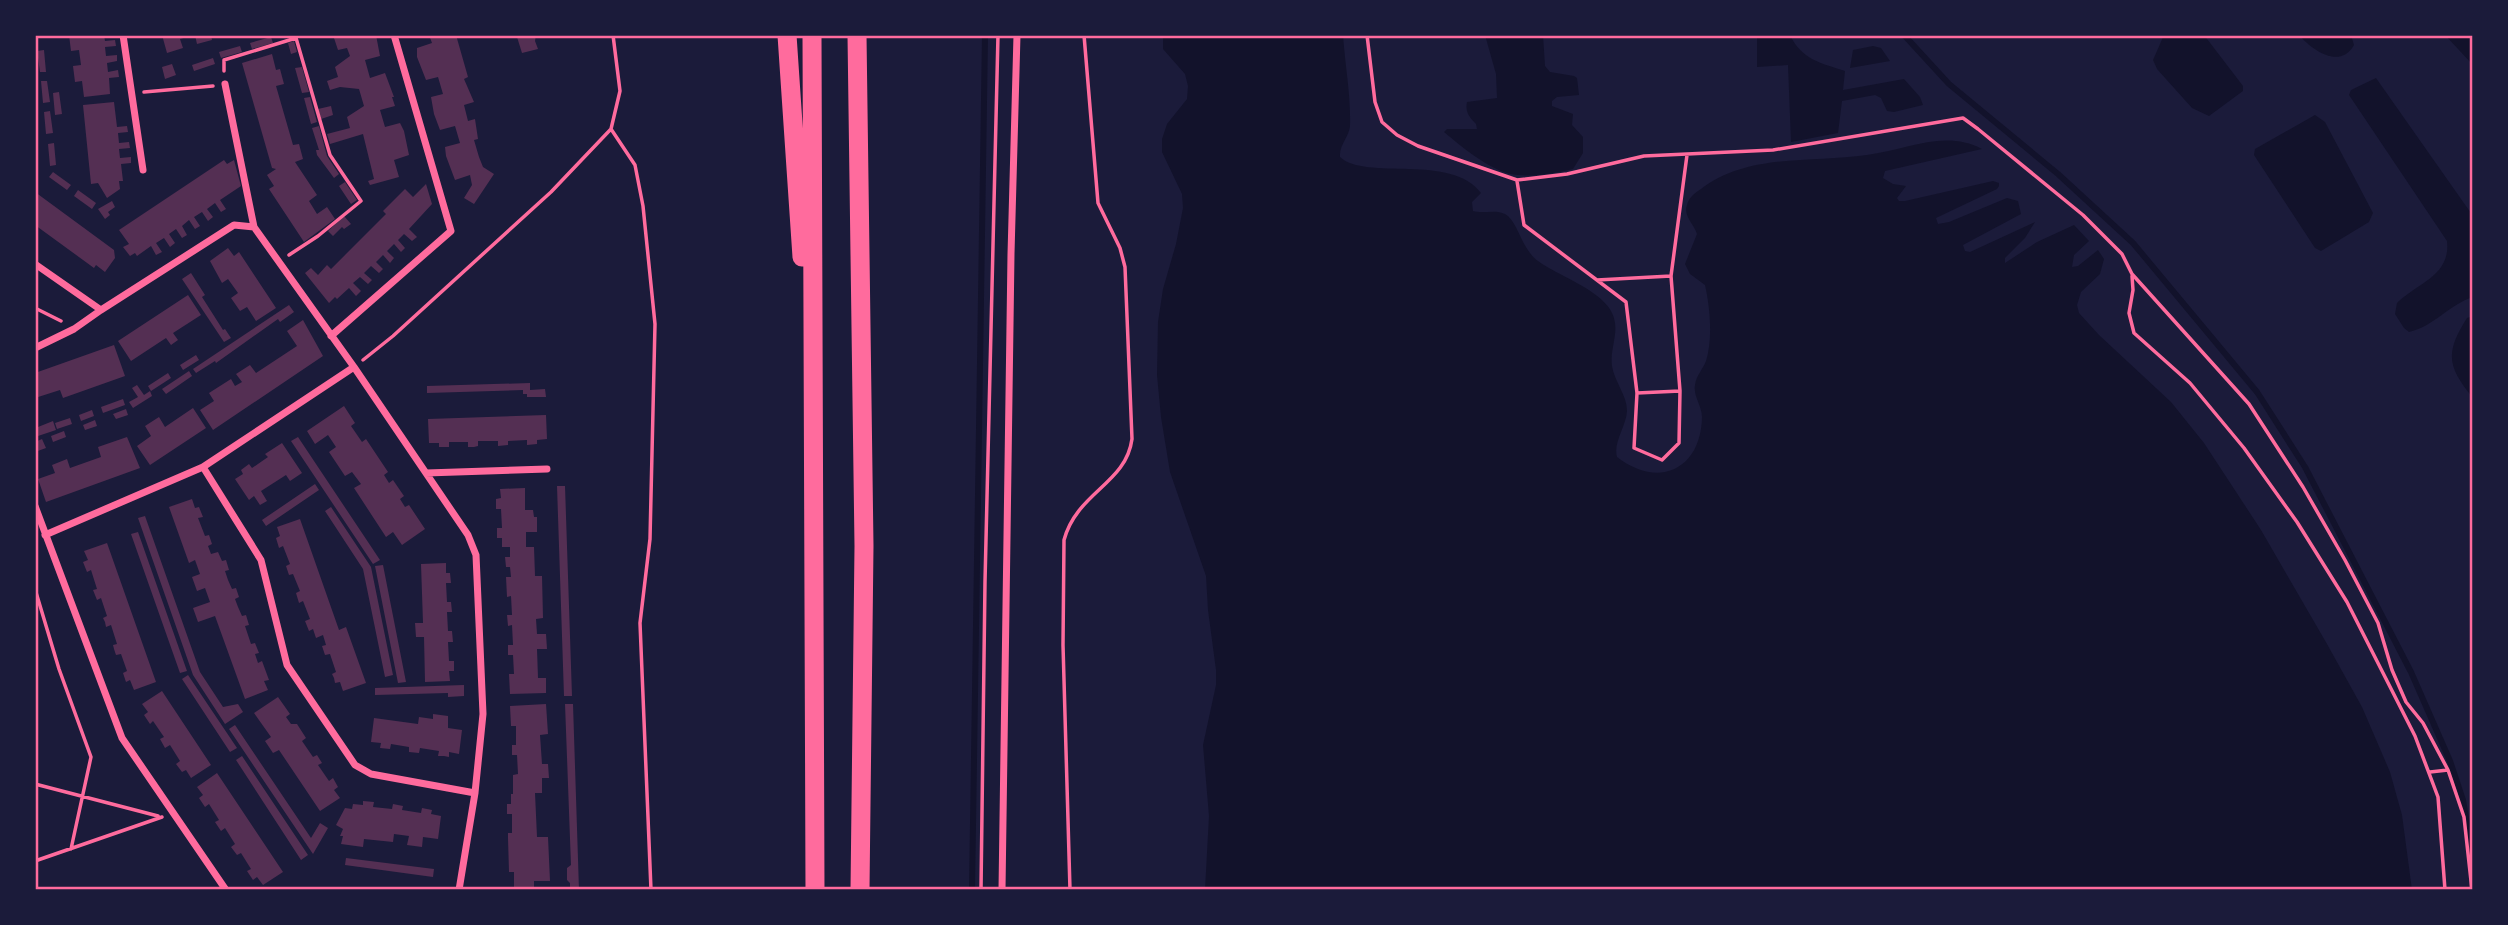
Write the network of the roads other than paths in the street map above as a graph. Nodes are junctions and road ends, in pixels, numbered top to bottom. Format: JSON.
{"nodes":[{"id":1,"x":123,"y":35,"type":"edge"},
{"id":2,"x":394,"y":35,"type":"edge"},
{"id":3,"x":787,"y":35,"type":"edge"},
{"id":4,"x":812,"y":35,"type":"edge"},
{"id":5,"x":857,"y":35,"type":"edge"},
{"id":6,"x":1017,"y":35,"type":"edge"},
{"id":7,"x":225,"y":84,"type":"road end"},
{"id":8,"x":143,"y":170,"type":"dead end"},
{"id":9,"x":254,"y":227,"type":"junction"},
{"id":10,"x":35,"y":264,"type":"edge"},
{"id":11,"x":101,"y":310,"type":"junction"},
{"id":12,"x":331,"y":336,"type":"junction"},
{"id":13,"x":35,"y":348,"type":"edge"},
{"id":14,"x":354,"y":368,"type":"junction"},
{"id":15,"x":815,"y":440,"type":"junction"},
{"id":16,"x":203,"y":467,"type":"junction"},
{"id":17,"x":547,"y":469,"type":"dead end"},
{"id":18,"x":426,"y":473,"type":"junction"},
{"id":19,"x":35,"y":506,"type":"edge"},
{"id":20,"x":45,"y":535,"type":"junction"},
{"id":21,"x":475,"y":793,"type":"junction"},
{"id":22,"x":226,"y":890,"type":"edge"},
{"id":23,"x":459,"y":890,"type":"edge"},
{"id":24,"x":814,"y":890,"type":"edge"},
{"id":25,"x":860,"y":890,"type":"edge"},
{"id":26,"x":1002,"y":890,"type":"edge"}],
"edges":[{"from":1,"to":8,"type":"street"},
{"from":2,"to":12,"type":"street"},
{"from":3,"to":15,"type":"highway"},
{"from":4,"to":15,"type":"highway"},
{"from":5,"to":25,"type":"highway"},
{"from":6,"to":26,"type":"street"},
{"from":7,"to":9,"type":"street"},
{"from":9,"to":11,"type":"street"},
{"from":9,"to":12,"type":"street"},
{"from":10,"to":11,"type":"street"},
{"from":11,"to":13,"type":"street"},
{"from":12,"to":14,"type":"street"},
{"from":14,"to":16,"type":"street"},
{"from":14,"to":18,"type":"street"},
{"from":15,"to":24,"type":"highway"},
{"from":16,"to":20,"type":"street"},
{"from":16,"to":21,"type":"street"},
{"from":17,"to":18,"type":"street"},
{"from":18,"to":21,"type":"street"},
{"from":19,"to":20,"type":"street"},
{"from":20,"to":22,"type":"street"},
{"from":21,"to":23,"type":"street"}]}
